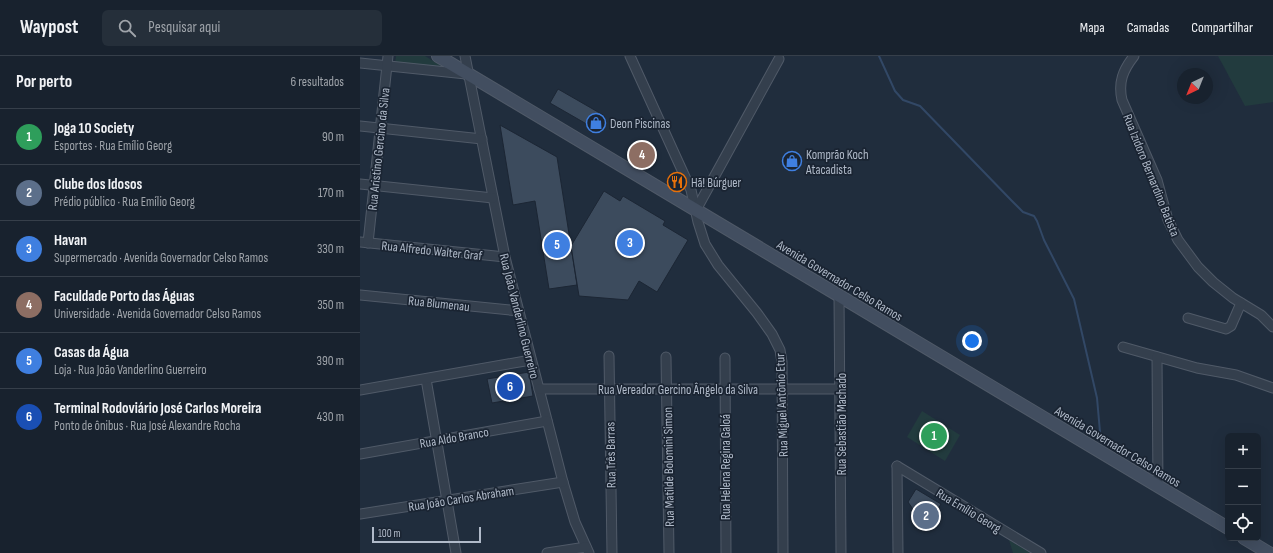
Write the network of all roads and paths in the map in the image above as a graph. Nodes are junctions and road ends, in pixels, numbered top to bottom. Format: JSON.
{"nodes":[{"id":1,"x":388,"y":56,"type":"edge"},
{"id":2,"x":438,"y":56,"type":"edge"},
{"id":3,"x":465,"y":56,"type":"edge"},
{"id":4,"x":630,"y":56,"type":"edge"},
{"id":5,"x":1134,"y":56,"type":"edge"},
{"id":6,"x":779,"y":59,"type":"dead end"},
{"id":7,"x":360,"y":63,"type":"edge"},
{"id":8,"x":387,"y":66,"type":"junction"},
{"id":9,"x":469,"y":74,"type":"junction"},
{"id":10,"x":360,"y":126,"type":"edge"},
{"id":11,"x":380,"y":128,"type":"junction"},
{"id":12,"x":482,"y":139,"type":"junction"},
{"id":13,"x":360,"y":184,"type":"edge"},
{"id":14,"x":374,"y":186,"type":"junction"},
{"id":15,"x":493,"y":198,"type":"junction"},
{"id":16,"x":696,"y":210,"type":"junction"},
{"id":17,"x":364,"y":242,"type":"edge"},
{"id":18,"x":505,"y":257,"type":"junction"},
{"id":19,"x":360,"y":295,"type":"edge"},
{"id":20,"x":839,"y":296,"type":"junction"},
{"id":21,"x":1241,"y":303,"type":"junction"},
{"id":22,"x":518,"y":311,"type":"junction"},
{"id":23,"x":1188,"y":318,"type":"dead end"},
{"id":24,"x":1273,"y":327,"type":"edge"},
{"id":25,"x":1123,"y":347,"type":"dead end"},
{"id":26,"x":609,"y":356,"type":"dead end"},
{"id":27,"x":666,"y":357,"type":"dead end"},
{"id":28,"x":1157,"y":357,"type":"junction"},
{"id":29,"x":725,"y":358,"type":"dead end"},
{"id":30,"x":531,"y":360,"type":"junction"},
{"id":31,"x":426,"y":379,"type":"junction"},
{"id":32,"x":1273,"y":388,"type":"edge"},
{"id":33,"x":539,"y":389,"type":"junction"},
{"id":34,"x":610,"y":389,"type":"junction"},
{"id":35,"x":667,"y":389,"type":"junction"},
{"id":36,"x":725,"y":389,"type":"junction"},
{"id":37,"x":782,"y":389,"type":"junction"},
{"id":38,"x":840,"y":389,"type":"junction"},
{"id":39,"x":360,"y":390,"type":"edge"},
{"id":40,"x":547,"y":421,"type":"junction"},
{"id":41,"x":437,"y":440,"type":"junction"},
{"id":42,"x":360,"y":454,"type":"edge"},
{"id":43,"x":563,"y":482,"type":"junction"},
{"id":44,"x":1158,"y":487,"type":"junction"},
{"id":45,"x":447,"y":500,"type":"junction"},
{"id":46,"x":360,"y":514,"type":"edge"},
{"id":47,"x":1225,"y":526,"type":"edge"},
{"id":48,"x":1249,"y":541,"type":"edge"},
{"id":49,"x":587,"y":550,"type":"edge"},
{"id":50,"x":456,"y":553,"type":"edge"},
{"id":51,"x":547,"y":553,"type":"edge"},
{"id":52,"x":612,"y":553,"type":"edge"},
{"id":53,"x":669,"y":553,"type":"edge"},
{"id":54,"x":726,"y":553,"type":"edge"},
{"id":55,"x":783,"y":553,"type":"edge"},
{"id":56,"x":841,"y":553,"type":"edge"},
{"id":57,"x":898,"y":553,"type":"edge"},
{"id":58,"x":1041,"y":553,"type":"edge"},
{"id":59,"x":1269,"y":553,"type":"edge"}],
"edges":[{"from":1,"to":8,"type":"street","name":"Rua Aristino Gercino da Silva"},
{"from":2,"to":9,"type":"main road","name":"Avenida Governador Celso Ramos"},
{"from":3,"to":9,"type":"street","name":"Rua João Vanderlino Guerreiro"},
{"from":4,"to":16,"type":"street","name":"Rua Miguel Antônio Etur"},
{"from":5,"to":21,"type":"street","name":"Rua Izidoro Bernardino Batista"},
{"from":6,"to":16,"type":"street"},
{"from":7,"to":8,"type":"street"},
{"from":8,"to":9,"type":"street"},
{"from":8,"to":11,"type":"street","name":"Rua Aristino Gercino da Silva"},
{"from":9,"to":12,"type":"street","name":"Rua João Vanderlino Guerreiro"},
{"from":9,"to":16,"type":"main road","name":"Avenida Governador Celso Ramos"},
{"from":10,"to":11,"type":"street"},
{"from":11,"to":12,"type":"street"},
{"from":11,"to":14,"type":"street","name":"Rua Aristino Gercino da Silva"},
{"from":12,"to":15,"type":"street","name":"Rua João Vanderlino Guerreiro"},
{"from":13,"to":14,"type":"street"},
{"from":14,"to":15,"type":"street"},
{"from":14,"to":17,"type":"street","name":"Rua Aristino Gercino da Silva"},
{"from":15,"to":18,"type":"street","name":"Rua João Vanderlino Guerreiro"},
{"from":16,"to":20,"type":"main road","name":"Avenida Governador Celso Ramos"},
{"from":16,"to":37,"type":"street","name":"Rua Miguel Antônio Etur"},
{"from":17,"to":18,"type":"street","name":"Rua Alfredo Walter Graf"},
{"from":18,"to":22,"type":"street","name":"Rua João Vanderlino Guerreiro"},
{"from":19,"to":22,"type":"street","name":"Rua Blumenau"},
{"from":20,"to":38,"type":"street","name":"Rua Sebastião Machado"},
{"from":20,"to":44,"type":"main road","name":"Avenida Governador Celso Ramos"},
{"from":21,"to":23,"type":"street"},
{"from":21,"to":24,"type":"street","name":"Rua Izidoro Bernardino Batista"},
{"from":22,"to":30,"type":"street","name":"Rua João Vanderlino Guerreiro"},
{"from":25,"to":28,"type":"street"},
{"from":26,"to":34,"type":"street","name":"Rua Três Barras"},
{"from":27,"to":35,"type":"street","name":"Rua Matilde Bolomini Simon"},
{"from":28,"to":32,"type":"street"},
{"from":28,"to":44,"type":"street"},
{"from":29,"to":36,"type":"street","name":"Rua Helena Regina Galoá"},
{"from":30,"to":31,"type":"street"},
{"from":30,"to":33,"type":"street","name":"Rua João Vanderlino Guerreiro"},
{"from":31,"to":39,"type":"street"},
{"from":31,"to":41,"type":"street"},
{"from":33,"to":34,"type":"street","name":"Rua Vereador Gercino Ângelo da Silva"},
{"from":33,"to":40,"type":"street","name":"Rua João Vanderlino Guerreiro"},
{"from":34,"to":35,"type":"street","name":"Rua Vereador Gercino Ângelo da Silva"},
{"from":34,"to":52,"type":"street","name":"Rua Três Barras"},
{"from":35,"to":36,"type":"street","name":"Rua Vereador Gercino Ângelo da Silva"},
{"from":35,"to":53,"type":"street","name":"Rua Matilde Bolomini Simon"},
{"from":36,"to":37,"type":"street","name":"Rua Vereador Gercino Ângelo da Silva"},
{"from":36,"to":54,"type":"street","name":"Rua Helena Regina Galoá"},
{"from":37,"to":38,"type":"street","name":"Rua Vereador Gercino Ângelo da Silva"},
{"from":37,"to":55,"type":"street","name":"Rua Miguel Antônio Etur"},
{"from":38,"to":56,"type":"street","name":"Rua Sebastião Machado"},
{"from":40,"to":41,"type":"street","name":"Rua Aldo Branco"},
{"from":40,"to":43,"type":"street","name":"Rua João Vanderlino Guerreiro"},
{"from":41,"to":42,"type":"street","name":"Rua Aldo Branco"},
{"from":41,"to":45,"type":"street"},
{"from":43,"to":45,"type":"street","name":"Rua João Carlos Abraham"},
{"from":43,"to":49,"type":"street","name":"Rua João Vanderlino Guerreiro"},
{"from":44,"to":47,"type":"main road","name":"Avenida Governador Celso Ramos"},
{"from":45,"to":46,"type":"street","name":"Rua João Carlos Abraham"},
{"from":45,"to":50,"type":"street"},
{"from":48,"to":59,"type":"main road"},
{"from":49,"to":51,"type":"street"},
{"from":57,"to":58,"type":"street","name":"Rua Emílio Georg"}]}
